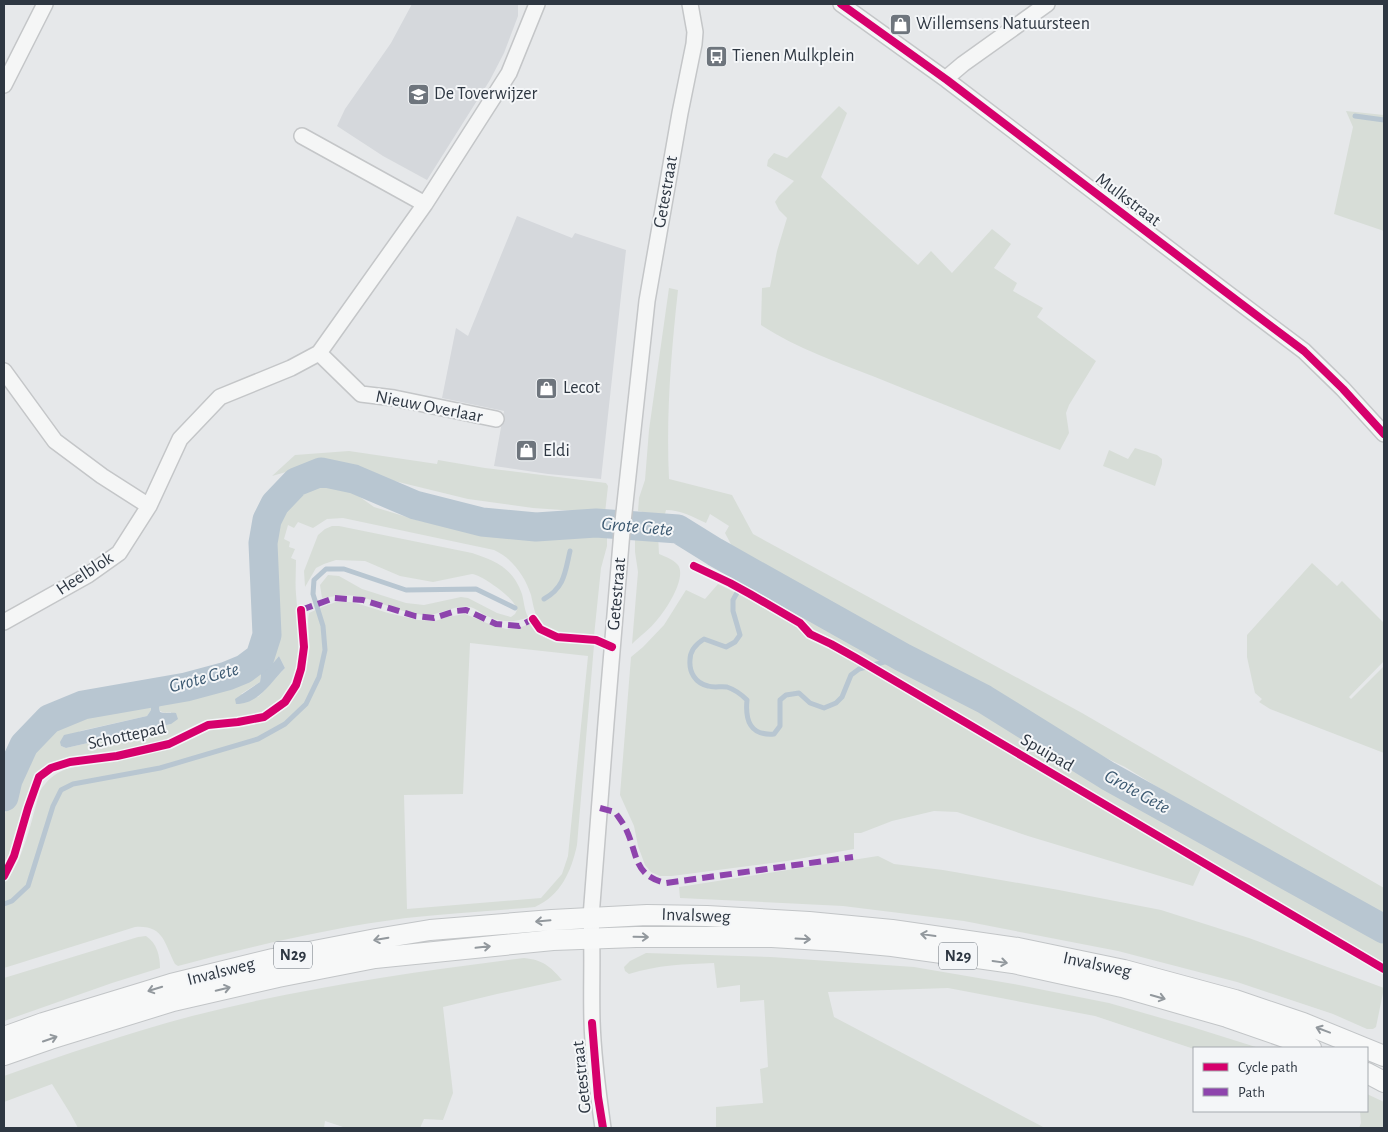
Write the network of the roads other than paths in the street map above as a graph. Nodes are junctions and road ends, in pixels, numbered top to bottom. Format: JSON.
{"nodes":[{"id":1,"x":45,"y":4,"type":"edge"},
{"id":2,"x":536,"y":4,"type":"edge"},
{"id":3,"x":690,"y":4,"type":"edge"},
{"id":4,"x":841,"y":4,"type":"edge"},
{"id":5,"x":1047,"y":4,"type":"edge"},
{"id":6,"x":947,"y":80,"type":"junction"},
{"id":7,"x":4,"y":85,"type":"edge"},
{"id":8,"x":302,"y":136,"type":"dead end"},
{"id":9,"x":425,"y":204,"type":"junction"},
{"id":10,"x":319,"y":354,"type":"junction"},
{"id":11,"x":4,"y":371,"type":"edge"},
{"id":12,"x":496,"y":419,"type":"dead end"},
{"id":13,"x":1384,"y":434,"type":"edge"},
{"id":14,"x":149,"y":506,"type":"junction"},
{"id":15,"x":4,"y":622,"type":"edge"},
{"id":16,"x":591,"y":917,"type":"junction"},
{"id":17,"x":592,"y":938,"type":"junction"},
{"id":18,"x":4,"y":1037,"type":"edge"},
{"id":19,"x":1310,"y":1047,"type":"edge"},
{"id":20,"x":1363,"y":1047,"type":"edge"},
{"id":21,"x":1368,"y":1049,"type":"edge"},
{"id":22,"x":4,"y":1056,"type":"edge"},
{"id":23,"x":1384,"y":1056,"type":"edge"},
{"id":24,"x":1368,"y":1074,"type":"edge"},
{"id":25,"x":1384,"y":1082,"type":"edge"},
{"id":26,"x":603,"y":1128,"type":"edge"}],
"edges":[{"from":1,"to":7,"type":"street"},
{"from":2,"to":9,"type":"street"},
{"from":3,"to":16,"type":"street","name":"Getestraat"},
{"from":4,"to":6,"type":"street","name":"Mulkstraat"},
{"from":5,"to":6,"type":"street"},
{"from":6,"to":13,"type":"street","name":"Mulkstraat"},
{"from":8,"to":9,"type":"street"},
{"from":9,"to":10,"type":"street"},
{"from":10,"to":12,"type":"street","name":"Nieuw Overlaar"},
{"from":10,"to":14,"type":"street"},
{"from":11,"to":14,"type":"street"},
{"from":14,"to":15,"type":"street","name":"Heelblok"},
{"from":16,"to":17,"type":"street","name":"Getestraat"},
{"from":16,"to":18,"type":"main road","name":"Invalsweg","number":"N29","one_way":true},
{"from":20,"to":16,"type":"main road","name":"Invalsweg","number":"N29","one_way":true},
{"from":17,"to":19,"type":"main road","name":"Invalsweg","number":"N29","one_way":true},
{"from":22,"to":17,"type":"main road","name":"Invalsweg","number":"N29","one_way":true},
{"from":17,"to":26,"type":"street","name":"Getestraat"},
{"from":23,"to":21,"type":"main road","name":"Invalsweg","number":"N29","one_way":true},
{"from":24,"to":25,"type":"main road"}]}
